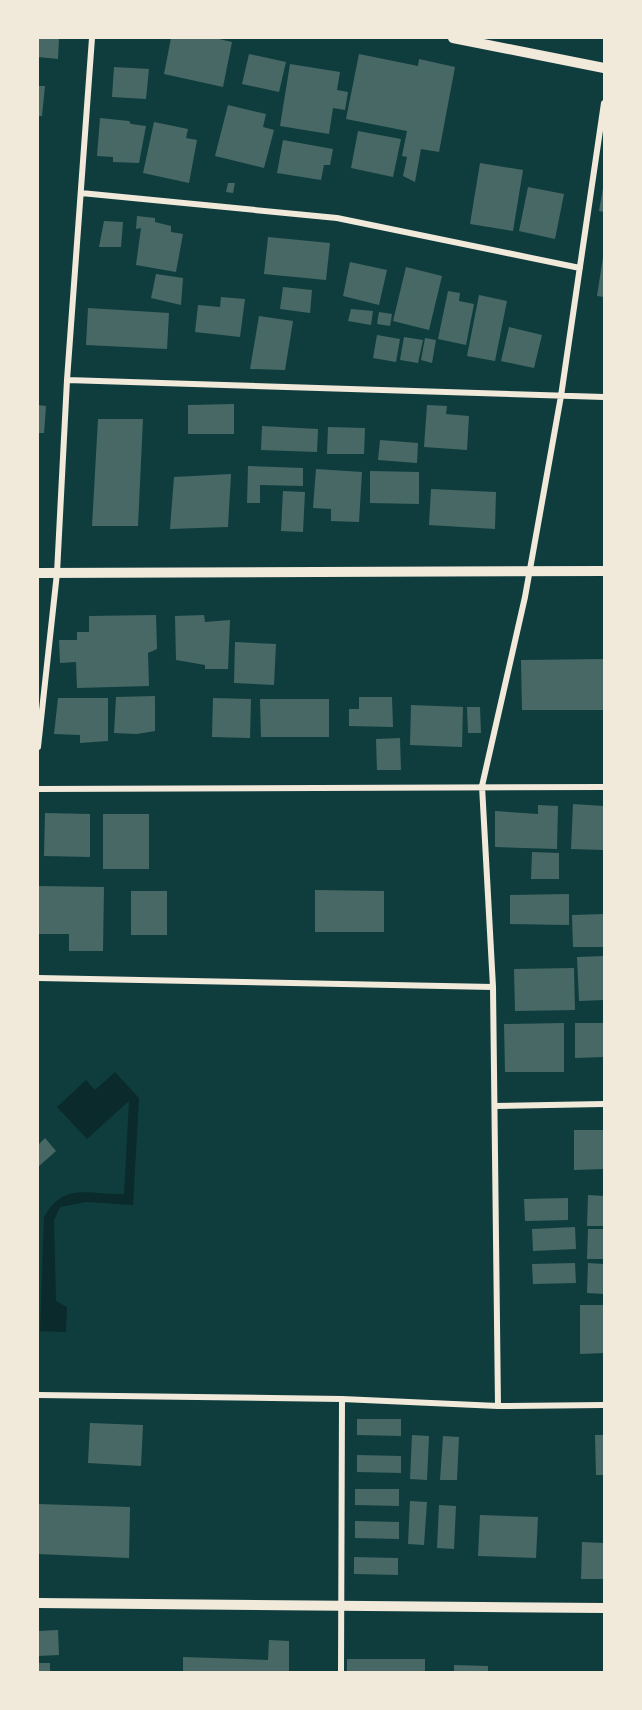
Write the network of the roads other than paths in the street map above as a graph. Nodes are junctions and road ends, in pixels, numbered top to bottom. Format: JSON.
{"nodes":[{"id":1,"x":92,"y":38,"type":"edge"},
{"id":2,"x":453,"y":38,"type":"edge"},
{"id":3,"x":604,"y":68,"type":"edge"},
{"id":4,"x":604,"y":104,"type":"edge"},
{"id":5,"x":81,"y":193,"type":"junction"},
{"id":6,"x":579,"y":268,"type":"junction"},
{"id":7,"x":67,"y":380,"type":"junction"},
{"id":8,"x":561,"y":396,"type":"junction"},
{"id":9,"x":604,"y":397,"type":"edge"},
{"id":10,"x":530,"y":570,"type":"junction"},
{"id":11,"x":604,"y":571,"type":"edge"},
{"id":12,"x":38,"y":573,"type":"edge"},
{"id":13,"x":57,"y":573,"type":"junction"},
{"id":14,"x":38,"y":747,"type":"edge"},
{"id":15,"x":482,"y":786,"type":"junction"},
{"id":16,"x":604,"y":787,"type":"edge"},
{"id":17,"x":38,"y":789,"type":"edge"},
{"id":18,"x":38,"y":978,"type":"edge"},
{"id":19,"x":493,"y":987,"type":"junction"},
{"id":20,"x":604,"y":1104,"type":"edge"},
{"id":21,"x":495,"y":1106,"type":"junction"},
{"id":22,"x":38,"y":1395,"type":"edge"},
{"id":23,"x":342,"y":1399,"type":"junction"},
{"id":24,"x":604,"y":1405,"type":"edge"},
{"id":25,"x":498,"y":1406,"type":"junction"},
{"id":26,"x":38,"y":1603,"type":"edge"},
{"id":27,"x":343,"y":1604,"type":"junction"},
{"id":28,"x":604,"y":1608,"type":"edge"},
{"id":29,"x":341,"y":1672,"type":"edge"}],
"edges":[{"from":1,"to":5,"type":"street"},
{"from":2,"to":3,"type":"street"},
{"from":4,"to":6,"type":"street"},
{"from":5,"to":6,"type":"street"},
{"from":5,"to":7,"type":"street"},
{"from":6,"to":8,"type":"street"},
{"from":7,"to":8,"type":"street"},
{"from":7,"to":13,"type":"street"},
{"from":8,"to":9,"type":"street"},
{"from":8,"to":10,"type":"street"},
{"from":10,"to":11,"type":"street"},
{"from":10,"to":13,"type":"street"},
{"from":10,"to":15,"type":"street"},
{"from":12,"to":13,"type":"street"},
{"from":13,"to":14,"type":"street"},
{"from":15,"to":16,"type":"street"},
{"from":15,"to":17,"type":"street"},
{"from":15,"to":19,"type":"street"},
{"from":18,"to":19,"type":"street"},
{"from":19,"to":21,"type":"street"},
{"from":20,"to":21,"type":"street"},
{"from":21,"to":25,"type":"street"},
{"from":22,"to":23,"type":"street"},
{"from":23,"to":25,"type":"street"},
{"from":23,"to":27,"type":"street"},
{"from":24,"to":25,"type":"street"},
{"from":26,"to":27,"type":"street"},
{"from":27,"to":28,"type":"street"},
{"from":27,"to":29,"type":"street"}]}
